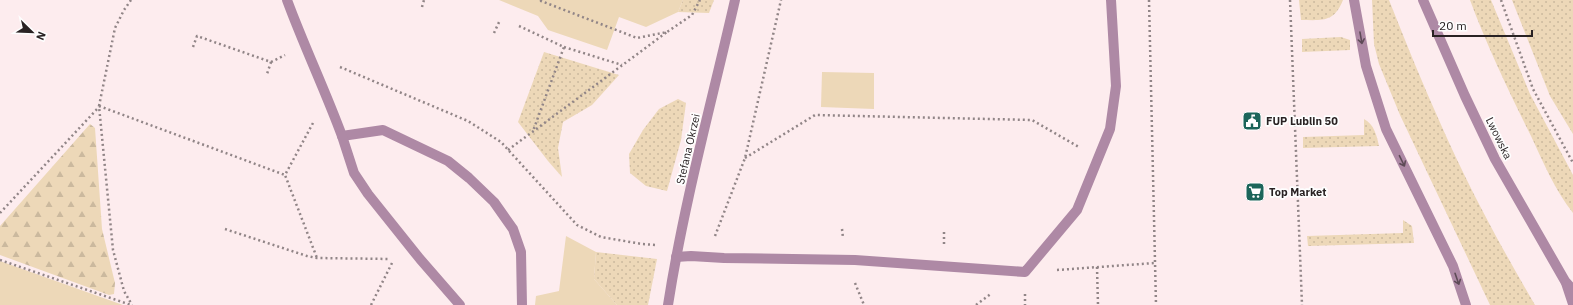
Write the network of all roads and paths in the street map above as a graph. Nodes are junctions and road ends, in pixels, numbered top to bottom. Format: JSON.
{"nodes":[{"id":1,"x":131,"y":0,"type":"edge"},
{"id":2,"x":287,"y":0,"type":"edge"},
{"id":3,"x":424,"y":0,"type":"edge"},
{"id":4,"x":541,"y":0,"type":"edge"},
{"id":5,"x":700,"y":0,"type":"edge"},
{"id":6,"x":735,"y":0,"type":"edge"},
{"id":7,"x":781,"y":0,"type":"edge"},
{"id":8,"x":1111,"y":0,"type":"edge"},
{"id":9,"x":1149,"y":0,"type":"edge"},
{"id":10,"x":1290,"y":0,"type":"edge"},
{"id":11,"x":1354,"y":0,"type":"edge"},
{"id":12,"x":1423,"y":0,"type":"edge"},
{"id":13,"x":1501,"y":0,"type":"edge"},
{"id":14,"x":422,"y":7,"type":"dead end"},
{"id":15,"x":500,"y":20,"type":"dead end"},
{"id":16,"x":519,"y":26,"type":"dead end"},
{"id":17,"x":668,"y":32,"type":"junction"},
{"id":18,"x":494,"y":33,"type":"dead end"},
{"id":19,"x":193,"y":47,"type":"dead end"},
{"id":20,"x":564,"y":47,"type":"junction"},
{"id":21,"x":622,"y":65,"type":"junction"},
{"id":22,"x":339,"y":67,"type":"dead end"},
{"id":23,"x":267,"y":74,"type":"dead end"},
{"id":24,"x":327,"y":96,"type":"junction"},
{"id":25,"x":99,"y":106,"type":"junction"},
{"id":26,"x":533,"y":132,"type":"junction"},
{"id":27,"x":342,"y":136,"type":"junction"},
{"id":28,"x":508,"y":150,"type":"junction"},
{"id":29,"x":745,"y":158,"type":"junction"},
{"id":30,"x":1098,"y":159,"type":"junction"},
{"id":31,"x":1573,"y":163,"type":"edge"},
{"id":32,"x":285,"y":175,"type":"junction"},
{"id":33,"x":0,"y":213,"type":"edge"},
{"id":34,"x":225,"y":229,"type":"dead end"},
{"id":35,"x":714,"y":238,"type":"dead end"},
{"id":36,"x":678,"y":247,"type":"junction"},
{"id":37,"x":676,"y":257,"type":"junction"},
{"id":38,"x":317,"y":258,"type":"junction"},
{"id":39,"x":0,"y":260,"type":"edge"},
{"id":40,"x":1155,"y":263,"type":"junction"},
{"id":41,"x":1097,"y":267,"type":"junction"},
{"id":42,"x":1025,"y":272,"type":"junction"},
{"id":43,"x":1569,"y":280,"type":"edge"},
{"id":44,"x":1573,"y":290,"type":"edge"},
{"id":45,"x":1573,"y":304,"type":"edge"},
{"id":46,"x":132,"y":305,"type":"edge"},
{"id":47,"x":371,"y":305,"type":"edge"},
{"id":48,"x":460,"y":305,"type":"edge"},
{"id":49,"x":522,"y":305,"type":"edge"},
{"id":50,"x":668,"y":305,"type":"edge"},
{"id":51,"x":976,"y":305,"type":"edge"},
{"id":52,"x":1098,"y":305,"type":"edge"},
{"id":53,"x":1156,"y":305,"type":"edge"},
{"id":54,"x":1302,"y":305,"type":"edge"},
{"id":55,"x":1466,"y":305,"type":"edge"}],
"edges":[{"from":1,"to":25,"type":"path"},
{"from":2,"to":24,"type":"street"},
{"from":3,"to":14,"type":"path"},
{"from":4,"to":17,"type":"path"},
{"from":5,"to":17,"type":"path"},
{"from":6,"to":36,"type":"street","name":"Stefana Okrzei"},
{"from":7,"to":29,"type":"path"},
{"from":8,"to":30,"type":"street"},
{"from":9,"to":40,"type":"path"},
{"from":10,"to":54,"type":"path"},
{"from":11,"to":55,"type":"street","one_way":true},
{"from":12,"to":43,"type":"street","name":"Lwowska"},
{"from":13,"to":31,"type":"path"},
{"from":15,"to":18,"type":"path"},
{"from":16,"to":20,"type":"path"},
{"from":17,"to":21,"type":"path"},
{"from":19,"to":23,"type":"path"},
{"from":20,"to":21,"type":"path"},
{"from":20,"to":26,"type":"path"},
{"from":21,"to":26,"type":"path"},
{"from":22,"to":28,"type":"path"},
{"from":24,"to":27,"type":"street"},
{"from":24,"to":32,"type":"path"},
{"from":25,"to":32,"type":"path"},
{"from":25,"to":33,"type":"path"},
{"from":25,"to":46,"type":"path"},
{"from":26,"to":28,"type":"path"},
{"from":27,"to":48,"type":"street"},
{"from":27,"to":49,"type":"street"},
{"from":28,"to":36,"type":"path"},
{"from":29,"to":30,"type":"path"},
{"from":29,"to":35,"type":"path"},
{"from":30,"to":42,"type":"street"},
{"from":32,"to":38,"type":"path"},
{"from":34,"to":38,"type":"path"},
{"from":36,"to":37,"type":"street","name":"Stefana Okrzei"},
{"from":37,"to":42,"type":"street"},
{"from":37,"to":50,"type":"street","name":"Stefana Okrzei"},
{"from":38,"to":47,"type":"path"},
{"from":39,"to":46,"type":"path"},
{"from":40,"to":41,"type":"path"},
{"from":40,"to":53,"type":"path"},
{"from":41,"to":42,"type":"path"},
{"from":41,"to":52,"type":"path"},
{"from":42,"to":51,"type":"path"},
{"from":43,"to":44,"type":"street","name":"Lwowska"},
{"from":43,"to":45,"type":"street","name":"Lwowska"}]}
